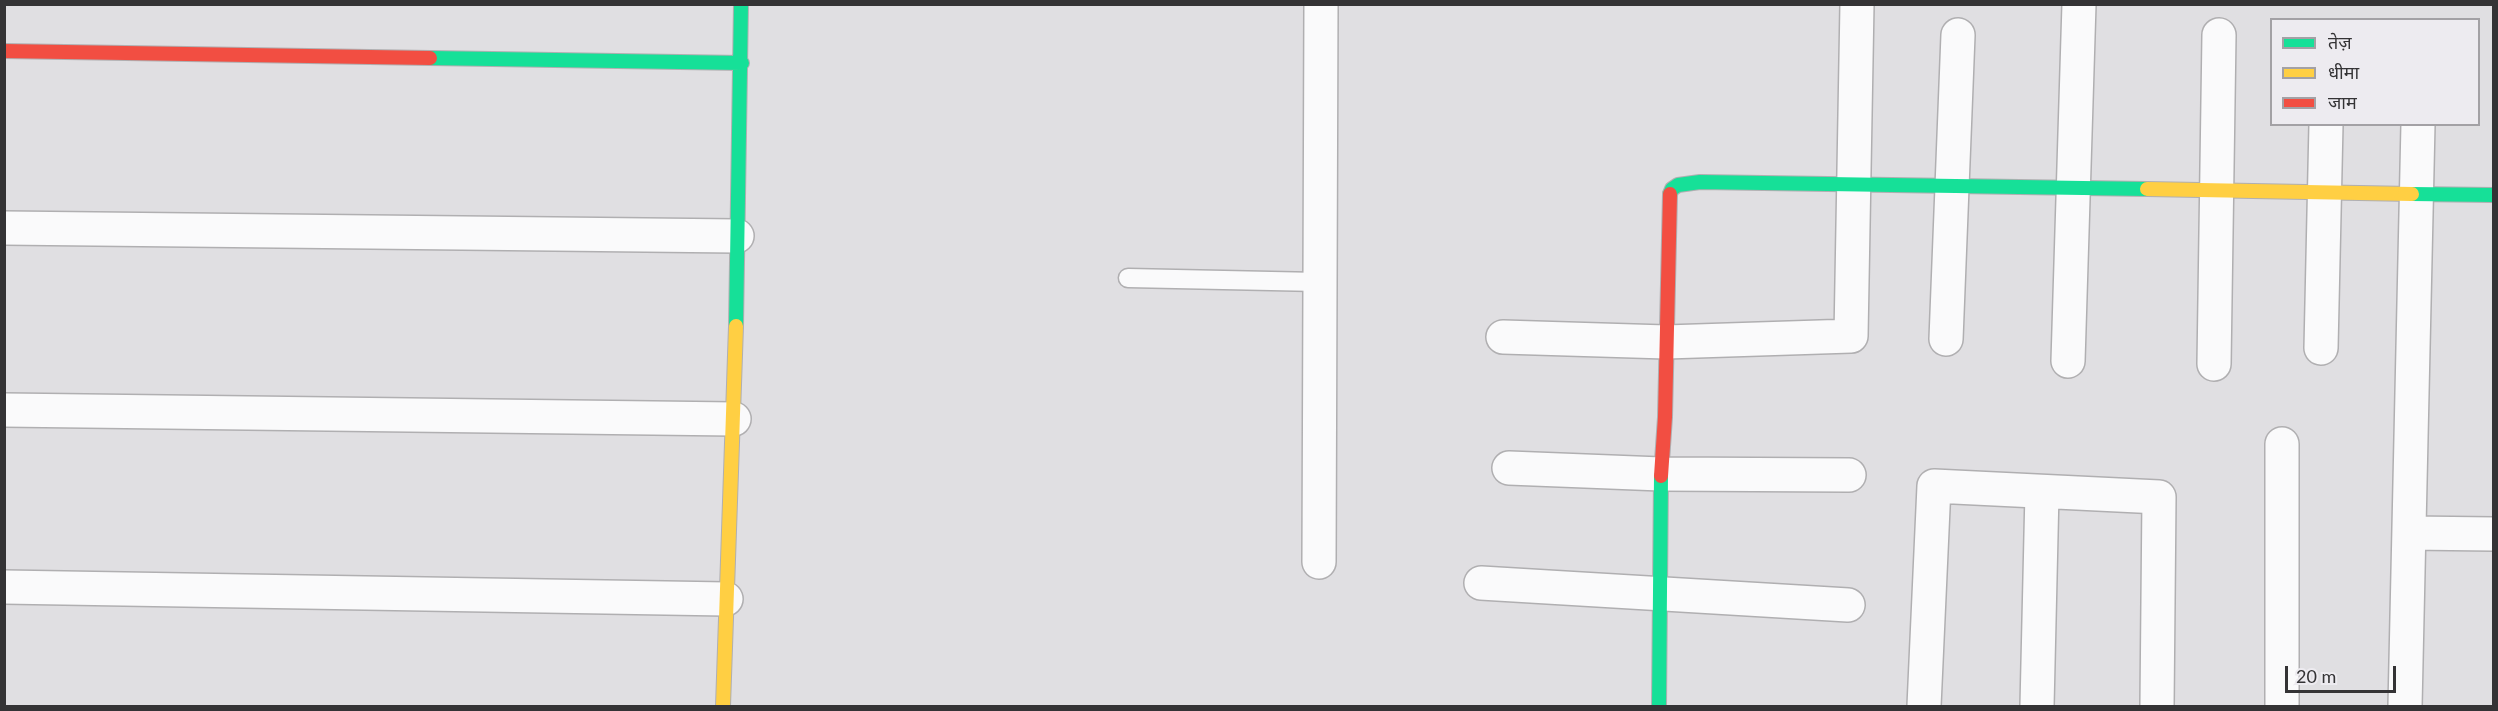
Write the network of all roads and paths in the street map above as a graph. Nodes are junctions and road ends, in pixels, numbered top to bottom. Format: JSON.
{"nodes":[{"id":1,"x":741,"y":4,"type":"edge"},
{"id":2,"x":1321,"y":4,"type":"edge"},
{"id":3,"x":1857,"y":4,"type":"edge"},
{"id":4,"x":2079,"y":4,"type":"edge"},
{"id":5,"x":1958,"y":35,"type":"dead end"},
{"id":6,"x":2219,"y":35,"type":"dead end"},
{"id":7,"x":4,"y":51,"type":"edge"},
{"id":8,"x":742,"y":63,"type":"junction"},
{"id":9,"x":2326,"y":126,"type":"edge"},
{"id":10,"x":2418,"y":126,"type":"edge"},
{"id":11,"x":1853,"y":184,"type":"junction"},
{"id":12,"x":1951,"y":186,"type":"junction"},
{"id":13,"x":2073,"y":188,"type":"junction"},
{"id":14,"x":2217,"y":190,"type":"junction"},
{"id":15,"x":2324,"y":192,"type":"junction"},
{"id":16,"x":2416,"y":193,"type":"junction"},
{"id":17,"x":2493,"y":195,"type":"edge"},
{"id":18,"x":4,"y":228,"type":"edge"},
{"id":19,"x":737,"y":236,"type":"junction"},
{"id":20,"x":1128,"y":278,"type":"dead end"},
{"id":21,"x":1319,"y":282,"type":"junction"},
{"id":22,"x":1503,"y":338,"type":"dead end"},
{"id":23,"x":1946,"y":339,"type":"dead end"},
{"id":24,"x":1666,"y":342,"type":"junction"},
{"id":25,"x":2321,"y":348,"type":"dead end"},
{"id":26,"x":2068,"y":361,"type":"dead end"},
{"id":27,"x":2214,"y":364,"type":"dead end"},
{"id":28,"x":4,"y":410,"type":"edge"},
{"id":29,"x":734,"y":419,"type":"junction"},
{"id":30,"x":2282,"y":444,"type":"dead end"},
{"id":31,"x":1509,"y":468,"type":"dead end"},
{"id":32,"x":1661,"y":474,"type":"junction"},
{"id":33,"x":1849,"y":474,"type":"dead end"},
{"id":34,"x":2042,"y":492,"type":"junction"},
{"id":35,"x":2409,"y":533,"type":"junction"},
{"id":36,"x":2493,"y":534,"type":"edge"},
{"id":37,"x":1319,"y":562,"type":"dead end"},
{"id":38,"x":1481,"y":584,"type":"dead end"},
{"id":39,"x":4,"y":587,"type":"edge"},
{"id":40,"x":1659,"y":594,"type":"junction"},
{"id":41,"x":726,"y":599,"type":"junction"},
{"id":42,"x":1848,"y":605,"type":"dead end"},
{"id":43,"x":723,"y":706,"type":"edge"},
{"id":44,"x":1659,"y":706,"type":"edge"},
{"id":45,"x":1924,"y":706,"type":"edge"},
{"id":46,"x":2037,"y":706,"type":"edge"},
{"id":47,"x":2157,"y":706,"type":"edge"},
{"id":48,"x":2282,"y":706,"type":"edge"},
{"id":49,"x":2405,"y":706,"type":"edge"}],
"edges":[{"from":1,"to":8,"type":"street"},
{"from":2,"to":21,"type":"street"},
{"from":3,"to":11,"type":"street"},
{"from":4,"to":13,"type":"street"},
{"from":5,"to":12,"type":"street"},
{"from":6,"to":14,"type":"street"},
{"from":7,"to":8,"type":"street"},
{"from":8,"to":19,"type":"street"},
{"from":9,"to":15,"type":"street"},
{"from":10,"to":16,"type":"street"},
{"from":11,"to":12,"type":"street"},
{"from":11,"to":24,"type":"street"},
{"from":11,"to":24,"type":"street"},
{"from":12,"to":13,"type":"street"},
{"from":12,"to":23,"type":"street"},
{"from":13,"to":14,"type":"street"},
{"from":13,"to":26,"type":"street"},
{"from":14,"to":15,"type":"street"},
{"from":14,"to":27,"type":"street"},
{"from":15,"to":16,"type":"street"},
{"from":15,"to":25,"type":"street"},
{"from":16,"to":17,"type":"street"},
{"from":16,"to":35,"type":"street"},
{"from":18,"to":19,"type":"street"},
{"from":19,"to":29,"type":"street"},
{"from":20,"to":21,"type":"lane"},
{"from":21,"to":37,"type":"street"},
{"from":22,"to":24,"type":"street"},
{"from":24,"to":32,"type":"street"},
{"from":28,"to":29,"type":"street"},
{"from":29,"to":41,"type":"street"},
{"from":30,"to":48,"type":"street"},
{"from":31,"to":32,"type":"street"},
{"from":32,"to":33,"type":"street"},
{"from":32,"to":40,"type":"street"},
{"from":34,"to":45,"type":"street"},
{"from":34,"to":46,"type":"street"},
{"from":34,"to":47,"type":"street"},
{"from":35,"to":36,"type":"street"},
{"from":35,"to":49,"type":"street"},
{"from":38,"to":40,"type":"street"},
{"from":39,"to":41,"type":"street"},
{"from":40,"to":42,"type":"street"},
{"from":40,"to":44,"type":"street"},
{"from":41,"to":43,"type":"street"}]}
